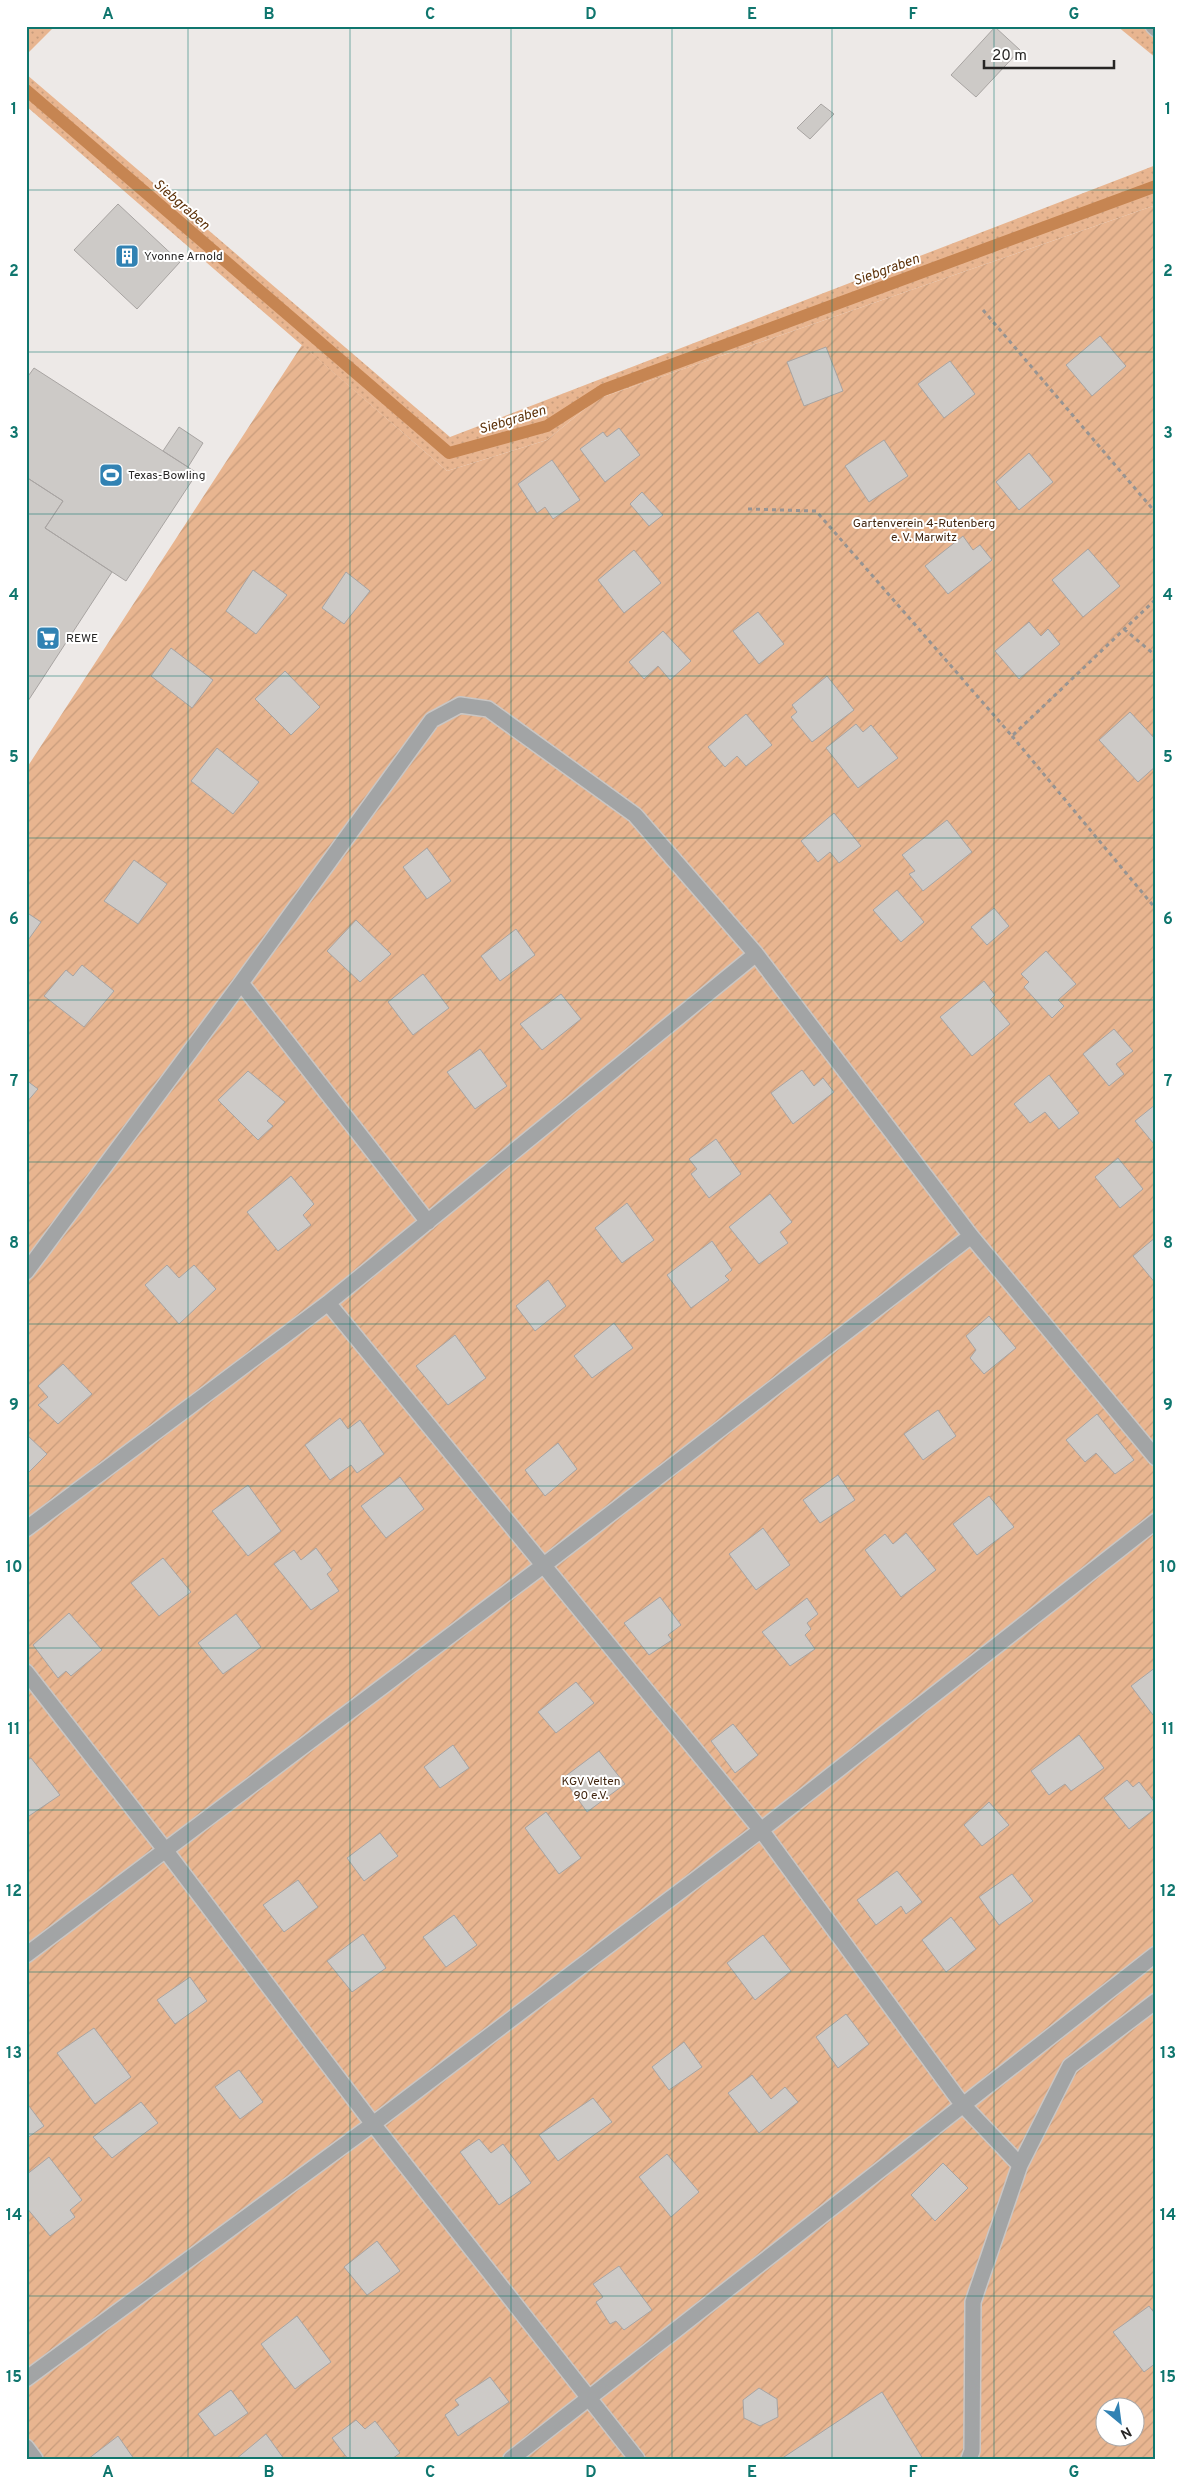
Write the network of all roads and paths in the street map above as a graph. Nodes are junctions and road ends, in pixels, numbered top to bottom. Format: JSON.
{"nodes":[{"id":1,"x":983,"y":310,"type":"dead end"},
{"id":2,"x":748,"y":509,"type":"dead end"},
{"id":3,"x":1156,"y":513,"type":"edge"},
{"id":4,"x":1156,"y":598,"type":"edge"},
{"id":5,"x":1124,"y":629,"type":"junction"},
{"id":6,"x":1156,"y":656,"type":"edge"},
{"id":7,"x":1012,"y":736,"type":"junction"},
{"id":8,"x":1156,"y":910,"type":"edge"},
{"id":9,"x":756,"y":954,"type":"junction"},
{"id":10,"x":241,"y":983,"type":"junction"},
{"id":11,"x":428,"y":1222,"type":"junction"},
{"id":12,"x":971,"y":1236,"type":"junction"},
{"id":13,"x":26,"y":1272,"type":"edge"},
{"id":14,"x":328,"y":1302,"type":"junction"},
{"id":15,"x":1156,"y":1458,"type":"edge"},
{"id":16,"x":1156,"y":1521,"type":"edge"},
{"id":17,"x":26,"y":1529,"type":"edge"},
{"id":18,"x":544,"y":1565,"type":"junction"},
{"id":19,"x":26,"y":1672,"type":"edge"},
{"id":20,"x":761,"y":1830,"type":"junction"},
{"id":21,"x":166,"y":1851,"type":"junction"},
{"id":22,"x":1156,"y":1954,"type":"edge"},
{"id":23,"x":26,"y":1955,"type":"edge"},
{"id":24,"x":1156,"y":2001,"type":"edge"},
{"id":25,"x":962,"y":2104,"type":"junction"},
{"id":26,"x":374,"y":2124,"type":"junction"},
{"id":27,"x":1020,"y":2165,"type":"junction"},
{"id":28,"x":26,"y":2379,"type":"edge"},
{"id":29,"x":591,"y":2398,"type":"junction"},
{"id":30,"x":26,"y":2447,"type":"edge"},
{"id":31,"x":35,"y":2459,"type":"edge"},
{"id":32,"x":511,"y":2459,"type":"edge"},
{"id":33,"x":637,"y":2459,"type":"edge"},
{"id":34,"x":969,"y":2459,"type":"edge"}],
"edges":[{"from":1,"to":3,"type":"path"},
{"from":2,"to":7,"type":"path"},
{"from":4,"to":5,"type":"path"},
{"from":5,"to":6,"type":"path"},
{"from":5,"to":7,"type":"path"},
{"from":7,"to":8,"type":"path"},
{"from":9,"to":10,"type":"lane"},
{"from":9,"to":11,"type":"lane"},
{"from":9,"to":12,"type":"lane"},
{"from":10,"to":11,"type":"lane"},
{"from":10,"to":13,"type":"lane"},
{"from":11,"to":14,"type":"lane"},
{"from":12,"to":15,"type":"lane"},
{"from":12,"to":18,"type":"lane"},
{"from":14,"to":17,"type":"lane"},
{"from":14,"to":18,"type":"lane"},
{"from":16,"to":20,"type":"lane"},
{"from":18,"to":20,"type":"lane"},
{"from":18,"to":21,"type":"lane"},
{"from":19,"to":21,"type":"lane"},
{"from":20,"to":25,"type":"lane"},
{"from":20,"to":26,"type":"lane"},
{"from":21,"to":23,"type":"lane"},
{"from":21,"to":26,"type":"lane"},
{"from":22,"to":25,"type":"lane"},
{"from":24,"to":27,"type":"lane"},
{"from":25,"to":27,"type":"lane"},
{"from":25,"to":29,"type":"lane"},
{"from":26,"to":28,"type":"lane"},
{"from":26,"to":29,"type":"lane"},
{"from":27,"to":34,"type":"lane"},
{"from":29,"to":32,"type":"lane"},
{"from":29,"to":33,"type":"lane"},
{"from":30,"to":31,"type":"lane"}]}
